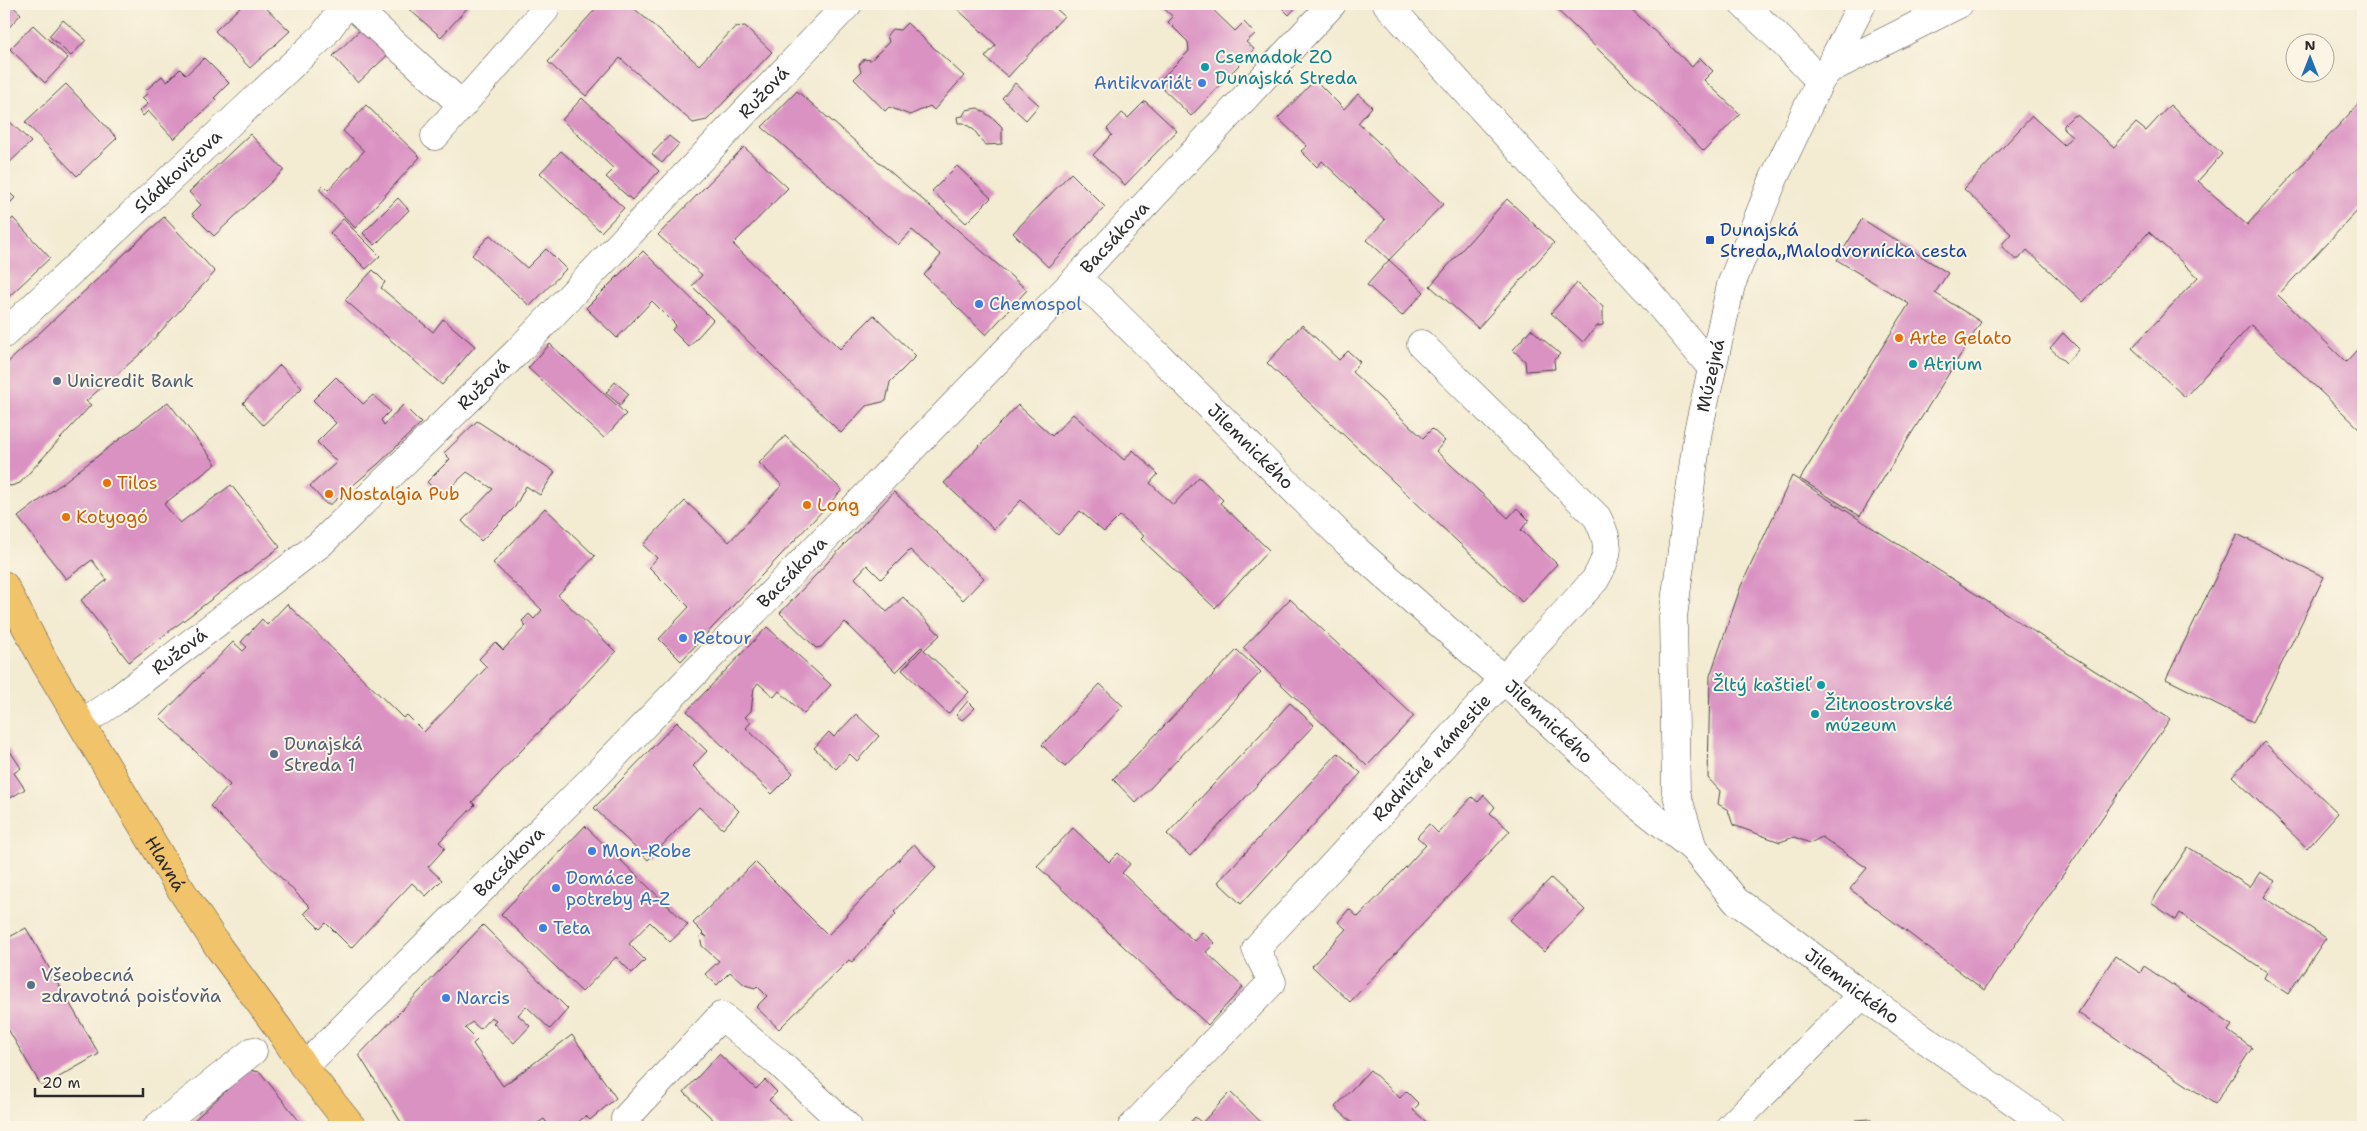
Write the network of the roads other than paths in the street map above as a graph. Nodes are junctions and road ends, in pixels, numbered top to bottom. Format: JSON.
{"nodes":[{"id":1,"x":346,"y":4,"type":"edge"},
{"id":2,"x":351,"y":4,"type":"edge"},
{"id":3,"x":848,"y":4,"type":"edge"},
{"id":4,"x":1332,"y":4,"type":"edge"},
{"id":5,"x":1386,"y":4,"type":"edge"},
{"id":6,"x":1743,"y":4,"type":"edge"},
{"id":7,"x":1862,"y":4,"type":"edge"},
{"id":8,"x":1959,"y":4,"type":"edge"},
{"id":9,"x":545,"y":10,"type":"dead end"},
{"id":10,"x":1824,"y":76,"type":"junction"},
{"id":11,"x":462,"y":105,"type":"junction"},
{"id":12,"x":435,"y":136,"type":"dead end"},
{"id":13,"x":1076,"y":279,"type":"junction"},
{"id":14,"x":4,"y":334,"type":"edge"},
{"id":15,"x":1421,"y":344,"type":"dead end"},
{"id":16,"x":1711,"y":367,"type":"junction"},
{"id":17,"x":4,"y":585,"type":"edge"},
{"id":18,"x":1504,"y":680,"type":"junction"},
{"id":19,"x":82,"y":723,"type":"junction"},
{"id":20,"x":1693,"y":848,"type":"junction"},
{"id":21,"x":1862,"y":996,"type":"junction"},
{"id":22,"x":253,"y":1051,"type":"dead end"},
{"id":23,"x":304,"y":1067,"type":"junction"},
{"id":24,"x":156,"y":1127,"type":"edge"},
{"id":25,"x":352,"y":1127,"type":"edge"},
{"id":26,"x":627,"y":1127,"type":"edge"},
{"id":27,"x":848,"y":1127,"type":"edge"},
{"id":28,"x":1132,"y":1127,"type":"edge"},
{"id":29,"x":1730,"y":1127,"type":"edge"},
{"id":30,"x":2050,"y":1127,"type":"edge"}],
"edges":[{"from":1,"to":14,"type":"street","name":"Sládkovičova"},
{"from":2,"to":11,"type":"street"},
{"from":3,"to":19,"type":"street","name":"Ružová"},
{"from":4,"to":13,"type":"street","name":"Bacsákova"},
{"from":5,"to":16,"type":"street"},
{"from":6,"to":10,"type":"street"},
{"from":7,"to":10,"type":"street","name":"Múzejná"},
{"from":8,"to":10,"type":"street"},
{"from":9,"to":11,"type":"street"},
{"from":10,"to":16,"type":"street","name":"Múzejná"},
{"from":11,"to":12,"type":"street"},
{"from":13,"to":18,"type":"street","name":"Jilemnického"},
{"from":13,"to":23,"type":"street","name":"Bacsákova"},
{"from":15,"to":18,"type":"street","name":"Radničné námestie"},
{"from":16,"to":20,"type":"street","name":"Múzejná"},
{"from":17,"to":19,"type":"main road","name":"Hlavná"},
{"from":18,"to":20,"type":"street","name":"Jilemnického"},
{"from":18,"to":28,"type":"street","name":"Radničné námestie"},
{"from":19,"to":23,"type":"main road","name":"Hlavná"},
{"from":20,"to":21,"type":"street","name":"Jilemnického"},
{"from":21,"to":29,"type":"street"},
{"from":21,"to":30,"type":"street","name":"Jilemnického"},
{"from":22,"to":24,"type":"street"},
{"from":23,"to":25,"type":"main road","name":"Hlavná"},
{"from":26,"to":27,"type":"street"}]}
